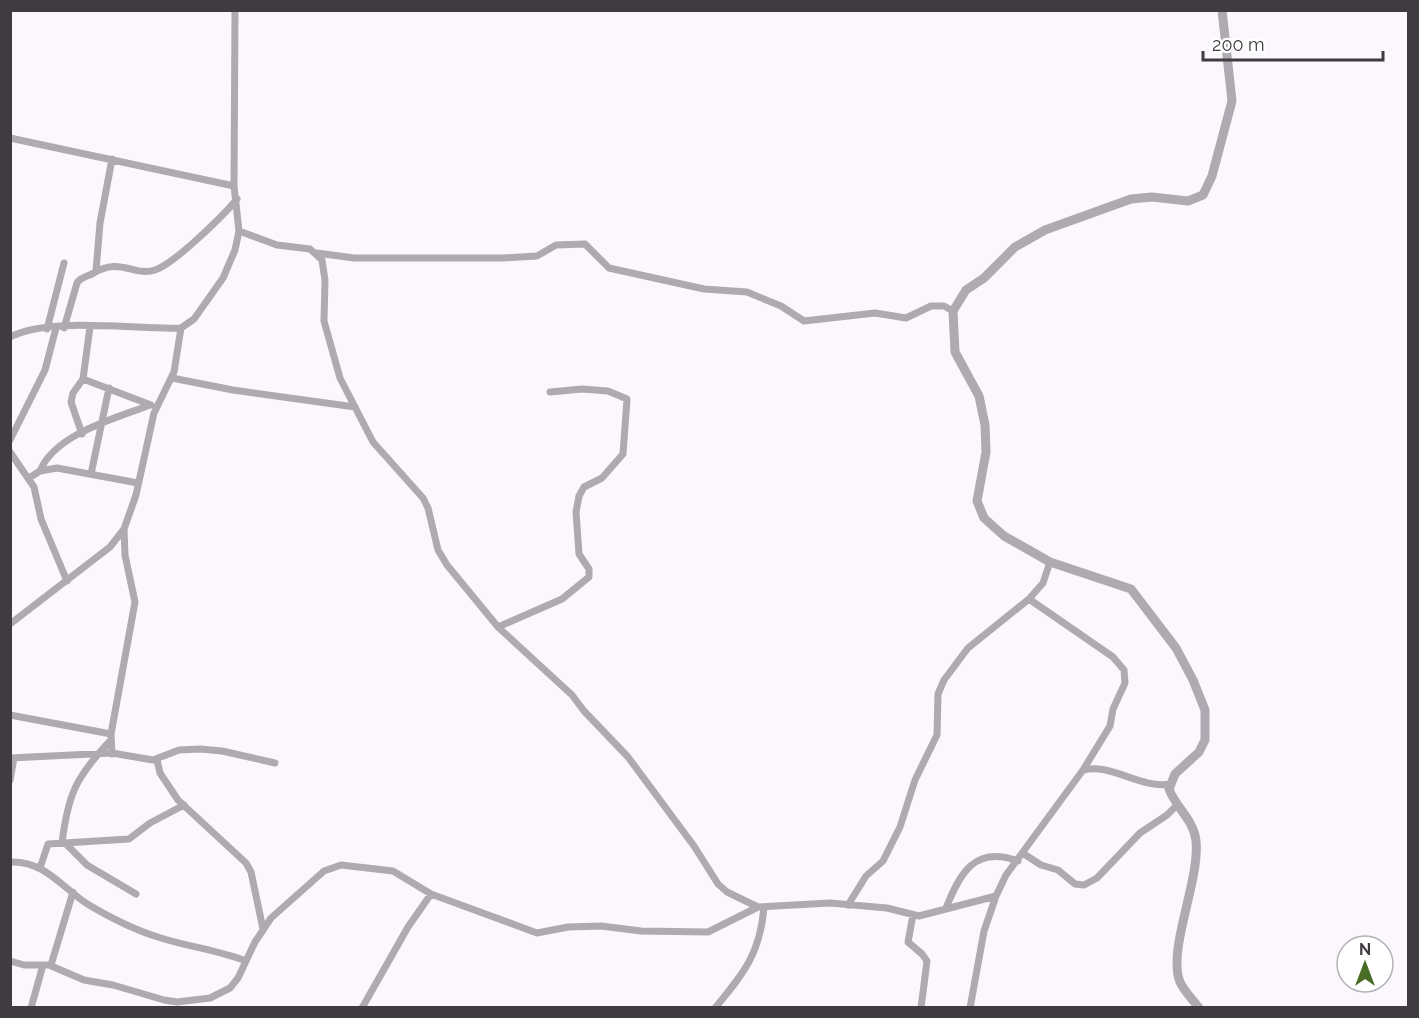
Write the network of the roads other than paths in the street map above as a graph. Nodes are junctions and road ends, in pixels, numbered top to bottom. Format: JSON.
{"nodes":[{"id":1,"x":235,"y":10,"type":"edge"},
{"id":2,"x":1222,"y":10,"type":"edge"},
{"id":3,"x":10,"y":138,"type":"edge"},
{"id":4,"x":112,"y":159,"type":"junction"},
{"id":5,"x":234,"y":186,"type":"junction"},
{"id":6,"x":237,"y":199,"type":"junction"},
{"id":7,"x":239,"y":231,"type":"junction"},
{"id":8,"x":317,"y":253,"type":"junction"},
{"id":9,"x":64,"y":263,"type":"dead end"},
{"id":10,"x":96,"y":271,"type":"junction"},
{"id":11,"x":953,"y":311,"type":"junction"},
{"id":12,"x":90,"y":327,"type":"junction"},
{"id":13,"x":60,"y":328,"type":"junction"},
{"id":14,"x":181,"y":328,"type":"junction"},
{"id":15,"x":47,"y":329,"type":"junction"},
{"id":16,"x":10,"y":337,"type":"edge"},
{"id":17,"x":172,"y":378,"type":"junction"},
{"id":18,"x":83,"y":379,"type":"junction"},
{"id":19,"x":109,"y":388,"type":"junction"},
{"id":20,"x":550,"y":392,"type":"dead end"},
{"id":21,"x":153,"y":406,"type":"junction"},
{"id":22,"x":356,"y":407,"type":"junction"},
{"id":23,"x":101,"y":423,"type":"junction"},
{"id":24,"x":82,"y":434,"type":"junction"},
{"id":25,"x":10,"y":440,"type":"edge"},
{"id":26,"x":13,"y":461,"type":"edge"},
{"id":27,"x":40,"y":471,"type":"junction"},
{"id":28,"x":91,"y":474,"type":"junction"},
{"id":29,"x":29,"y":478,"type":"junction"},
{"id":30,"x":138,"y":483,"type":"junction"},
{"id":31,"x":124,"y":529,"type":"junction"},
{"id":32,"x":1050,"y":562,"type":"junction"},
{"id":33,"x":67,"y":582,"type":"junction"},
{"id":34,"x":1029,"y":599,"type":"junction"},
{"id":35,"x":10,"y":624,"type":"edge"},
{"id":36,"x":498,"y":627,"type":"junction"},
{"id":37,"x":10,"y":715,"type":"edge"},
{"id":38,"x":110,"y":737,"type":"junction"},
{"id":39,"x":97,"y":754,"type":"junction"},
{"id":40,"x":112,"y":754,"type":"junction"},
{"id":41,"x":12,"y":758,"type":"edge"},
{"id":42,"x":157,"y":760,"type":"junction"},
{"id":43,"x":275,"y":763,"type":"dead end"},
{"id":44,"x":1083,"y":770,"type":"junction"},
{"id":45,"x":10,"y":780,"type":"edge"},
{"id":46,"x":1170,"y":784,"type":"junction"},
{"id":47,"x":184,"y":805,"type":"junction"},
{"id":48,"x":1177,"y":805,"type":"junction"},
{"id":49,"x":64,"y":843,"type":"junction"},
{"id":50,"x":1024,"y":854,"type":"junction"},
{"id":51,"x":44,"y":859,"type":"junction"},
{"id":52,"x":25,"y":861,"type":"junction"},
{"id":53,"x":1018,"y":861,"type":"junction"},
{"id":54,"x":10,"y":862,"type":"edge"},
{"id":55,"x":40,"y":868,"type":"junction"},
{"id":56,"x":74,"y":891,"type":"junction"},
{"id":57,"x":136,"y":894,"type":"dead end"},
{"id":58,"x":432,"y":894,"type":"junction"},
{"id":59,"x":996,"y":896,"type":"junction"},
{"id":60,"x":848,"y":905,"type":"junction"},
{"id":61,"x":761,"y":907,"type":"junction"},
{"id":62,"x":946,"y":908,"type":"junction"},
{"id":63,"x":913,"y":915,"type":"junction"},
{"id":64,"x":263,"y":929,"type":"junction"},
{"id":65,"x":10,"y":962,"type":"edge"},
{"id":66,"x":246,"y":962,"type":"junction"},
{"id":67,"x":47,"y":965,"type":"junction"},
{"id":68,"x":178,"y":1005,"type":"edge"},
{"id":69,"x":31,"y":1008,"type":"edge"},
{"id":70,"x":362,"y":1008,"type":"edge"},
{"id":71,"x":715,"y":1008,"type":"edge"},
{"id":72,"x":921,"y":1008,"type":"edge"},
{"id":73,"x":970,"y":1008,"type":"edge"},
{"id":74,"x":1199,"y":1008,"type":"edge"}],
"edges":[{"from":1,"to":5,"type":"street"},
{"from":2,"to":11,"type":"street"},
{"from":3,"to":4,"type":"street"},
{"from":4,"to":5,"type":"street"},
{"from":4,"to":10,"type":"street"},
{"from":5,"to":6,"type":"street"},
{"from":6,"to":7,"type":"street"},
{"from":6,"to":10,"type":"street"},
{"from":7,"to":8,"type":"street"},
{"from":7,"to":14,"type":"street"},
{"from":8,"to":11,"type":"street"},
{"from":8,"to":22,"type":"street"},
{"from":9,"to":15,"type":"street"},
{"from":10,"to":13,"type":"street"},
{"from":11,"to":32,"type":"street"},
{"from":12,"to":13,"type":"street"},
{"from":12,"to":14,"type":"street"},
{"from":12,"to":18,"type":"street"},
{"from":13,"to":15,"type":"street"},
{"from":13,"to":25,"type":"street"},
{"from":14,"to":17,"type":"street"},
{"from":15,"to":16,"type":"street"},
{"from":17,"to":21,"type":"street"},
{"from":17,"to":22,"type":"street"},
{"from":18,"to":19,"type":"street"},
{"from":18,"to":24,"type":"street"},
{"from":19,"to":21,"type":"street"},
{"from":19,"to":23,"type":"street"},
{"from":20,"to":36,"type":"street"},
{"from":21,"to":23,"type":"street"},
{"from":21,"to":30,"type":"street"},
{"from":22,"to":36,"type":"street"},
{"from":23,"to":24,"type":"street"},
{"from":23,"to":28,"type":"street"},
{"from":24,"to":27,"type":"street"},
{"from":26,"to":29,"type":"street"},
{"from":27,"to":28,"type":"street"},
{"from":27,"to":29,"type":"street"},
{"from":28,"to":30,"type":"street"},
{"from":29,"to":33,"type":"street"},
{"from":30,"to":31,"type":"street"},
{"from":31,"to":33,"type":"street"},
{"from":31,"to":38,"type":"street"},
{"from":32,"to":34,"type":"street"},
{"from":32,"to":46,"type":"street"},
{"from":33,"to":35,"type":"street"},
{"from":34,"to":44,"type":"street"},
{"from":34,"to":60,"type":"street"},
{"from":36,"to":61,"type":"street"},
{"from":37,"to":38,"type":"street"},
{"from":38,"to":39,"type":"street"},
{"from":38,"to":40,"type":"street"},
{"from":39,"to":40,"type":"street"},
{"from":39,"to":41,"type":"street"},
{"from":39,"to":49,"type":"street"},
{"from":40,"to":42,"type":"street"},
{"from":41,"to":45,"type":"street"},
{"from":42,"to":43,"type":"street"},
{"from":42,"to":47,"type":"street"},
{"from":44,"to":46,"type":"street"},
{"from":44,"to":50,"type":"street"},
{"from":46,"to":48,"type":"street"},
{"from":47,"to":49,"type":"street"},
{"from":47,"to":64,"type":"street"},
{"from":48,"to":50,"type":"street"},
{"from":48,"to":74,"type":"street"},
{"from":49,"to":51,"type":"street"},
{"from":49,"to":57,"type":"street"},
{"from":50,"to":53,"type":"street"},
{"from":51,"to":52,"type":"street"},
{"from":51,"to":55,"type":"street"},
{"from":52,"to":54,"type":"street"},
{"from":52,"to":55,"type":"street"},
{"from":53,"to":59,"type":"street"},
{"from":53,"to":62,"type":"street"},
{"from":55,"to":56,"type":"street"},
{"from":56,"to":66,"type":"street"},
{"from":56,"to":67,"type":"street"},
{"from":58,"to":61,"type":"street"},
{"from":58,"to":64,"type":"street"},
{"from":58,"to":70,"type":"street"},
{"from":59,"to":62,"type":"street"},
{"from":59,"to":73,"type":"street"},
{"from":60,"to":61,"type":"street"},
{"from":60,"to":63,"type":"street"},
{"from":61,"to":71,"type":"street"},
{"from":62,"to":63,"type":"street"},
{"from":63,"to":72,"type":"street"},
{"from":64,"to":66,"type":"street"},
{"from":65,"to":67,"type":"street"},
{"from":66,"to":68,"type":"street"},
{"from":67,"to":68,"type":"street"},
{"from":67,"to":69,"type":"street"}]}
